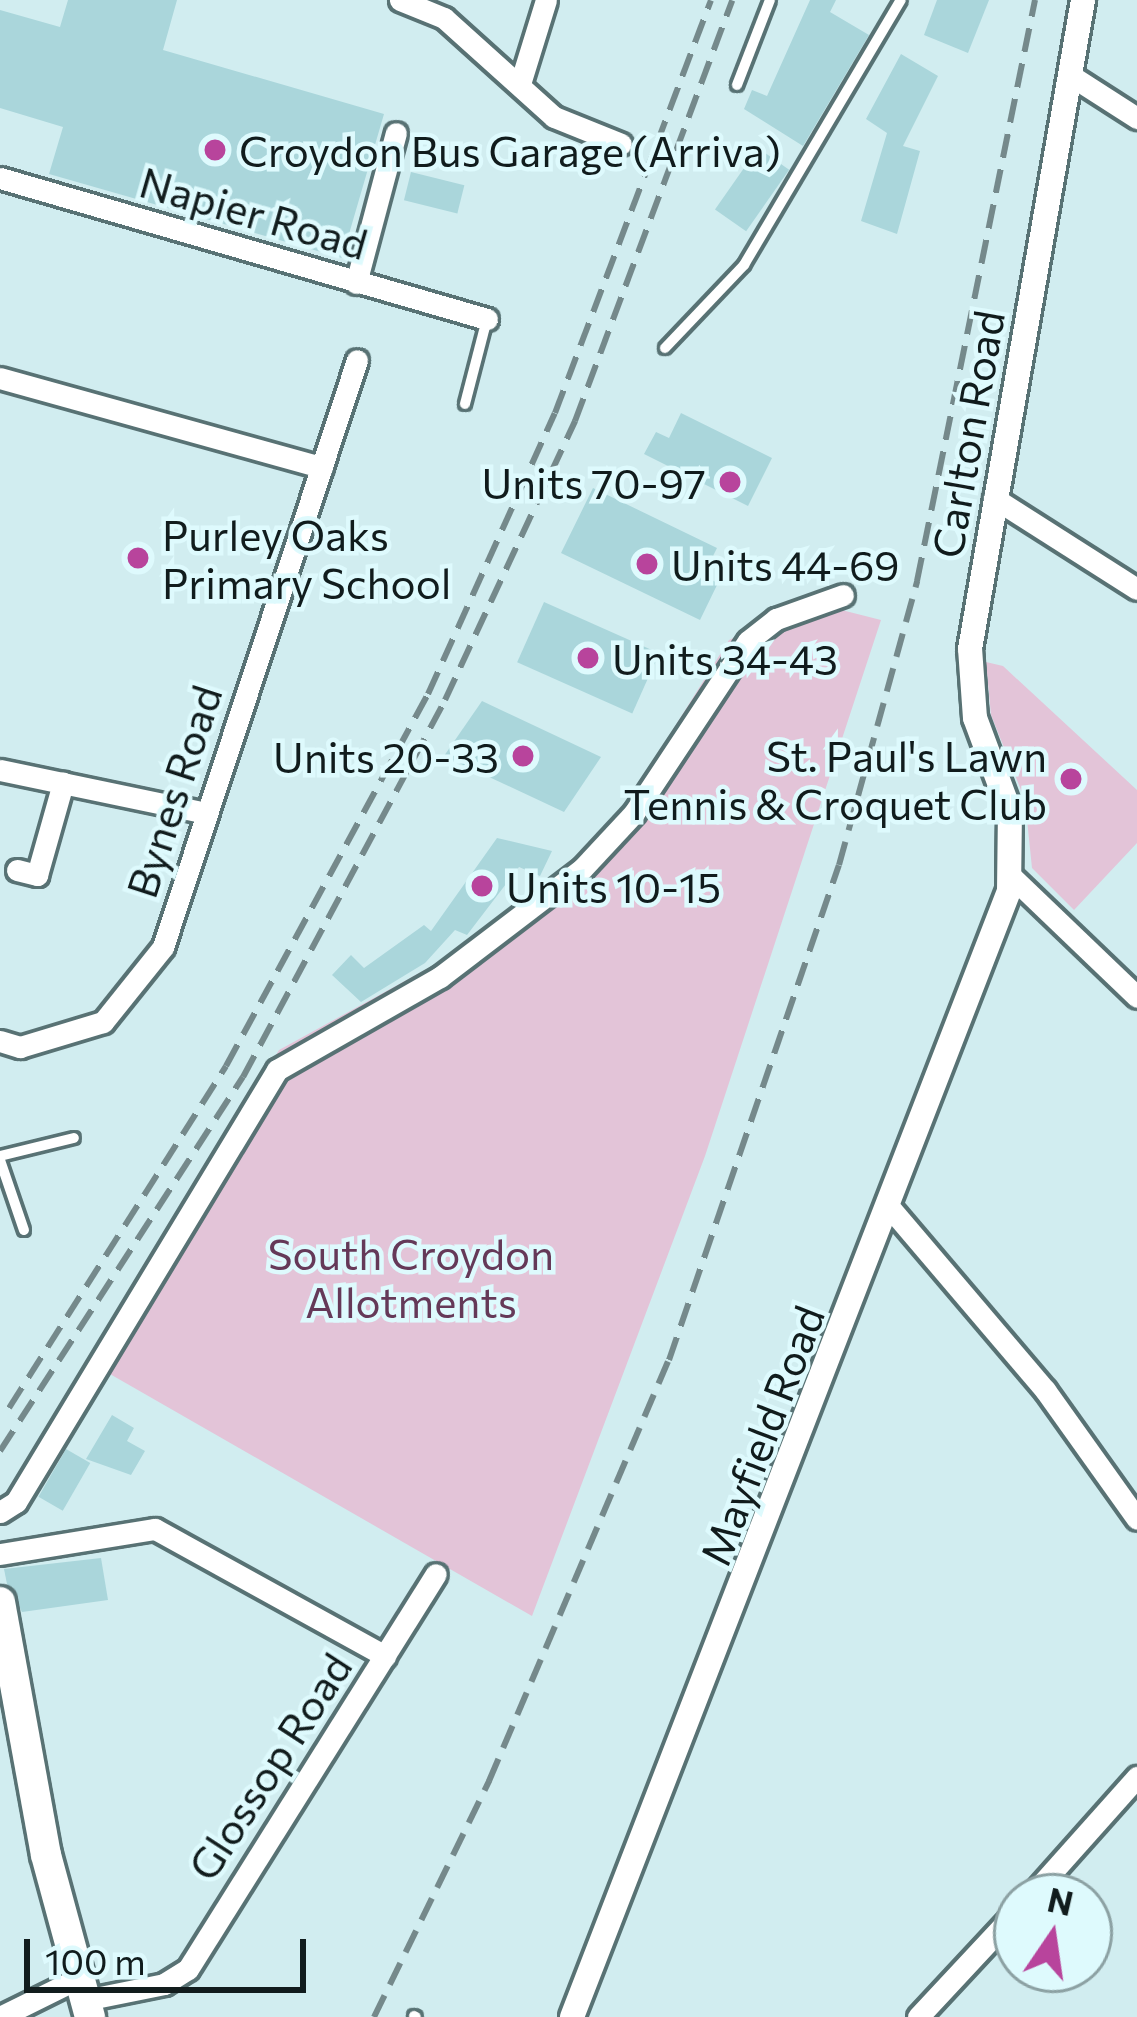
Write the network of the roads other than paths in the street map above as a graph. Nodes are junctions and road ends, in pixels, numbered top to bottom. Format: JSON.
{"nodes":[{"id":1,"x":400,"y":0,"type":"edge"},
{"id":2,"x":546,"y":0,"type":"edge"},
{"id":3,"x":770,"y":0,"type":"edge"},
{"id":4,"x":902,"y":0,"type":"edge"},
{"id":5,"x":1083,"y":0,"type":"edge"},
{"id":6,"x":1070,"y":75,"type":"junction"},
{"id":7,"x":520,"y":84,"type":"junction"},
{"id":8,"x":737,"y":85,"type":"dead end"},
{"id":9,"x":1137,"y":118,"type":"edge"},
{"id":10,"x":396,"y":133,"type":"dead end"},
{"id":11,"x":621,"y":144,"type":"dead end"},
{"id":12,"x":0,"y":178,"type":"edge"},
{"id":13,"x":356,"y":283,"type":"junction"},
{"id":14,"x":487,"y":319,"type":"joint"},
{"id":15,"x":665,"y":348,"type":"dead end"},
{"id":16,"x":358,"y":360,"type":"dead end"},
{"id":17,"x":0,"y":378,"type":"edge"},
{"id":18,"x":465,"y":404,"type":"dead end"},
{"id":19,"x":322,"y":467,"type":"junction"},
{"id":20,"x":994,"y":498,"type":"junction"},
{"id":21,"x":1137,"y":590,"type":"edge"},
{"id":22,"x":843,"y":595,"type":"dead end"},
{"id":23,"x":0,"y":770,"type":"edge"},
{"id":24,"x":63,"y":783,"type":"junction"},
{"id":25,"x":206,"y":813,"type":"junction"},
{"id":26,"x":17,"y":870,"type":"dead end"},
{"id":27,"x":1012,"y":877,"type":"junction"},
{"id":28,"x":1134,"y":989,"type":"edge"},
{"id":29,"x":0,"y":1041,"type":"edge"},
{"id":30,"x":74,"y":1138,"type":"dead end"},
{"id":31,"x":0,"y":1158,"type":"edge"},
{"id":32,"x":891,"y":1209,"type":"junction"},
{"id":33,"x":23,"y":1230,"type":"dead end"},
{"id":34,"x":0,"y":1511,"type":"edge"},
{"id":35,"x":1137,"y":1519,"type":"edge"},
{"id":36,"x":0,"y":1554,"type":"edge"},
{"id":37,"x":436,"y":1574,"type":"dead end"},
{"id":38,"x":0,"y":1602,"type":"edge"},
{"id":39,"x":385,"y":1656,"type":"junction"},
{"id":40,"x":1137,"y":1777,"type":"edge"},
{"id":41,"x":1051,"y":1873,"type":"edge"},
{"id":42,"x":993,"y":1937,"type":"edge"},
{"id":43,"x":84,"y":1998,"type":"edge"},
{"id":44,"x":0,"y":2017,"type":"edge"},
{"id":45,"x":572,"y":2017,"type":"edge"},
{"id":46,"x":918,"y":2017,"type":"edge"}],
"edges":[{"from":1,"to":7,"type":"street"},
{"from":2,"to":7,"type":"street"},
{"from":3,"to":8,"type":"lane"},
{"from":4,"to":15,"type":"lane"},
{"from":5,"to":6,"type":"street","name":"Carlton Road"},
{"from":6,"to":9,"type":"street"},
{"from":6,"to":20,"type":"street","name":"Carlton Road"},
{"from":7,"to":11,"type":"street"},
{"from":10,"to":13,"type":"street"},
{"from":12,"to":13,"type":"street","name":"Napier Road"},
{"from":13,"to":14,"type":"street","name":"Napier Road"},
{"from":14,"to":18,"type":"lane"},
{"from":16,"to":19,"type":"street","name":"Bynes Road"},
{"from":17,"to":19,"type":"street"},
{"from":19,"to":25,"type":"street","name":"Bynes Road"},
{"from":20,"to":21,"type":"street"},
{"from":20,"to":27,"type":"street","name":"Carlton Road"},
{"from":22,"to":34,"type":"street"},
{"from":23,"to":24,"type":"street"},
{"from":24,"to":25,"type":"street"},
{"from":24,"to":26,"type":"street"},
{"from":25,"to":29,"type":"street","name":"Bynes Road"},
{"from":27,"to":28,"type":"street"},
{"from":27,"to":32,"type":"street","name":"Mayfield Road"},
{"from":30,"to":31,"type":"lane"},
{"from":31,"to":33,"type":"lane"},
{"from":32,"to":35,"type":"street"},
{"from":32,"to":45,"type":"street","name":"Mayfield Road"},
{"from":36,"to":39,"type":"street"},
{"from":37,"to":39,"type":"street","name":"Glossop Road"},
{"from":38,"to":43,"type":"main road"},
{"from":39,"to":43,"type":"street","name":"Glossop Road"},
{"from":40,"to":41,"type":"street"},
{"from":42,"to":46,"type":"street"},
{"from":43,"to":44,"type":"street","name":"Glossop Road"}]}
